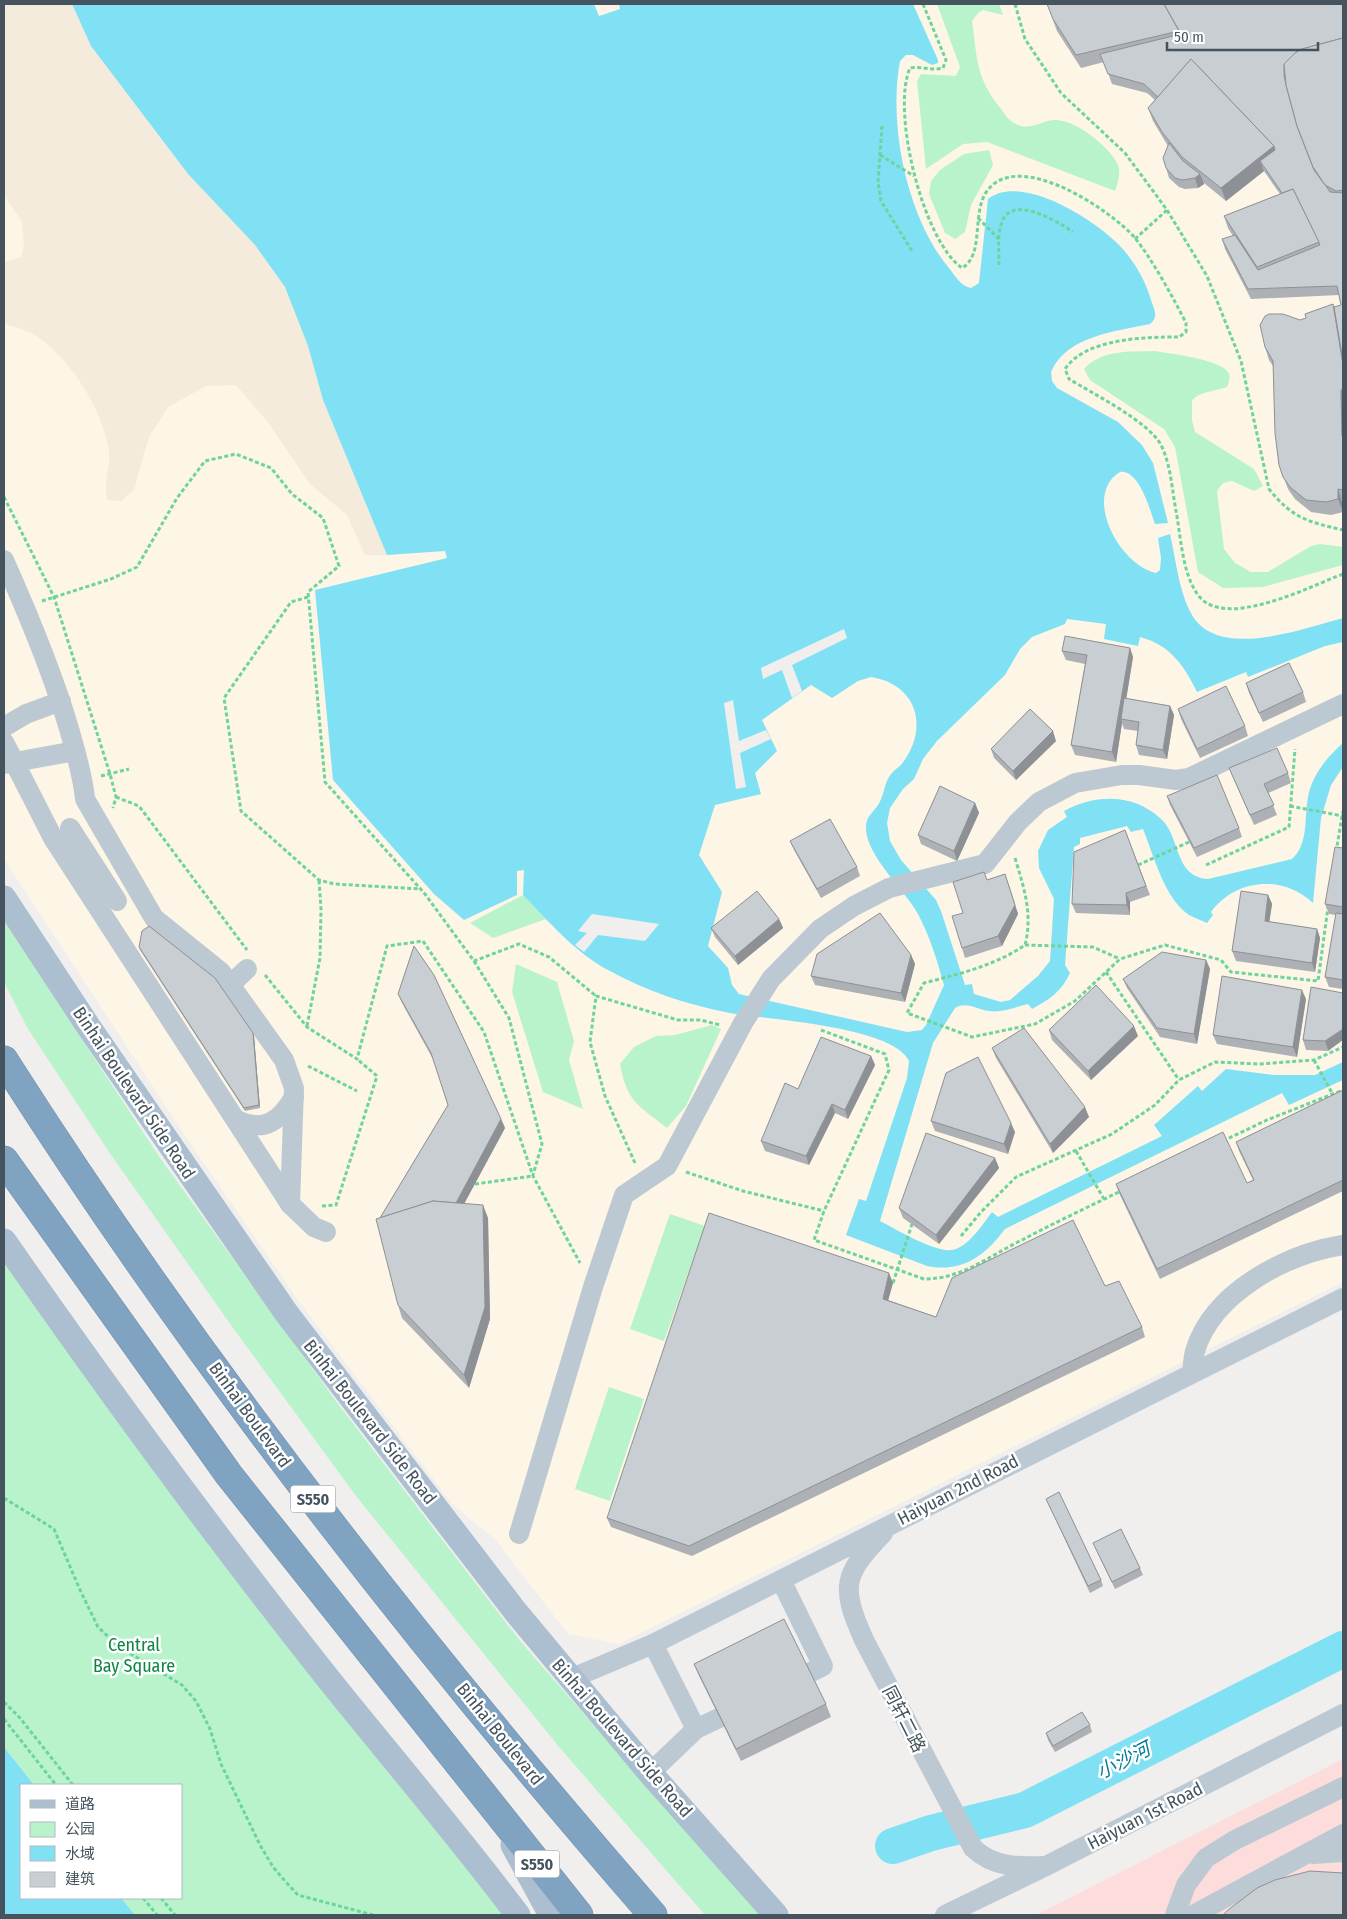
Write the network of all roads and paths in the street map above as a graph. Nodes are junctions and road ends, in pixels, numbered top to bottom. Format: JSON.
{"nodes":[{"id":1,"x":923,"y":4,"type":"edge"},
{"id":2,"x":1015,"y":4,"type":"edge"},
{"id":3,"x":882,"y":126,"type":"dead end"},
{"id":4,"x":880,"y":154,"type":"junction"},
{"id":5,"x":914,"y":176,"type":"junction"},
{"id":6,"x":1167,"y":210,"type":"junction"},
{"id":7,"x":977,"y":218,"type":"junction"},
{"id":8,"x":1073,"y":232,"type":"dead end"},
{"id":9,"x":1135,"y":239,"type":"junction"},
{"id":10,"x":1000,"y":240,"type":"junction"},
{"id":11,"x":912,"y":251,"type":"dead end"},
{"id":12,"x":999,"y":265,"type":"dead end"},
{"id":13,"x":4,"y":497,"type":"edge"},
{"id":14,"x":1343,"y":530,"type":"edge"},
{"id":15,"x":4,"y":560,"type":"edge"},
{"id":16,"x":1343,"y":574,"type":"edge"},
{"id":17,"x":308,"y":596,"type":"junction"},
{"id":18,"x":54,"y":597,"type":"junction"},
{"id":19,"x":25,"y":608,"type":"junction"},
{"id":20,"x":61,"y":701,"type":"junction"},
{"id":21,"x":1343,"y":704,"type":"edge"},
{"id":22,"x":1297,"y":726,"type":"junction"},
{"id":23,"x":4,"y":727,"type":"edge"},
{"id":24,"x":4,"y":742,"type":"edge"},
{"id":25,"x":75,"y":751,"type":"junction"},
{"id":26,"x":9,"y":763,"type":"edge"},
{"id":27,"x":129,"y":769,"type":"dead end"},
{"id":28,"x":110,"y":774,"type":"junction"},
{"id":29,"x":84,"y":790,"type":"junction"},
{"id":30,"x":116,"y":797,"type":"dead end"},
{"id":31,"x":1290,"y":806,"type":"junction"},
{"id":32,"x":1343,"y":814,"type":"edge"},
{"id":33,"x":46,"y":822,"type":"junction"},
{"id":34,"x":70,"y":828,"type":"junction"},
{"id":35,"x":1008,"y":835,"type":"junction"},
{"id":36,"x":1189,"y":842,"type":"edge"},
{"id":37,"x":1336,"y":854,"type":"edge"},
{"id":38,"x":1138,"y":865,"type":"edge"},
{"id":39,"x":1206,"y":865,"type":"dead end"},
{"id":40,"x":319,"y":880,"type":"junction"},
{"id":41,"x":421,"y":889,"type":"junction"},
{"id":42,"x":4,"y":898,"type":"edge"},
{"id":43,"x":117,"y":901,"type":"dead end"},
{"id":44,"x":1329,"y":902,"type":"edge"},
{"id":45,"x":1024,"y":946,"type":"junction"},
{"id":46,"x":1120,"y":959,"type":"junction"},
{"id":47,"x":474,"y":961,"type":"junction"},
{"id":48,"x":251,"y":962,"type":"junction"},
{"id":49,"x":1106,"y":972,"type":"junction"},
{"id":50,"x":230,"y":985,"type":"junction"},
{"id":51,"x":596,"y":996,"type":"junction"},
{"id":52,"x":307,"y":1027,"type":"junction"},
{"id":53,"x":741,"y":1028,"type":"junction"},
{"id":54,"x":822,"y":1030,"type":"dead end"},
{"id":55,"x":1343,"y":1047,"type":"edge"},
{"id":56,"x":4,"y":1060,"type":"edge"},
{"id":57,"x":1314,"y":1060,"type":"junction"},
{"id":58,"x":308,"y":1066,"type":"dead end"},
{"id":59,"x":1179,"y":1080,"type":"junction"},
{"id":60,"x":1343,"y":1090,"type":"edge"},
{"id":61,"x":357,"y":1092,"type":"dead end"},
{"id":62,"x":1333,"y":1094,"type":"junction"},
{"id":63,"x":294,"y":1097,"type":"junction"},
{"id":64,"x":237,"y":1120,"type":"junction"},
{"id":65,"x":1216,"y":1145,"type":"edge"},
{"id":66,"x":1076,"y":1151,"type":"junction"},
{"id":67,"x":4,"y":1160,"type":"edge"},
{"id":68,"x":666,"y":1166,"type":"junction"},
{"id":69,"x":533,"y":1176,"type":"junction"},
{"id":70,"x":643,"y":1181,"type":"junction"},
{"id":71,"x":475,"y":1184,"type":"edge"},
{"id":72,"x":1130,"y":1187,"type":"edge"},
{"id":73,"x":1104,"y":1200,"type":"junction"},
{"id":74,"x":290,"y":1204,"type":"junction"},
{"id":75,"x":824,"y":1211,"type":"junction"},
{"id":76,"x":912,"y":1224,"type":"edge"},
{"id":77,"x":326,"y":1232,"type":"dead end"},
{"id":78,"x":961,"y":1236,"type":"dead end"},
{"id":79,"x":4,"y":1241,"type":"edge"},
{"id":80,"x":1343,"y":1245,"type":"edge"},
{"id":81,"x":893,"y":1283,"type":"dead end"},
{"id":82,"x":593,"y":1288,"type":"junction"},
{"id":83,"x":1343,"y":1298,"type":"edge"},
{"id":84,"x":1192,"y":1373,"type":"junction"},
{"id":85,"x":4,"y":1498,"type":"edge"},
{"id":86,"x":893,"y":1522,"type":"junction"},
{"id":87,"x":519,"y":1534,"type":"dead end"},
{"id":88,"x":781,"y":1580,"type":"junction"},
{"id":89,"x":653,"y":1644,"type":"junction"},
{"id":90,"x":809,"y":1672,"type":"edge"},
{"id":91,"x":570,"y":1679,"type":"junction"},
{"id":92,"x":4,"y":1702,"type":"edge"},
{"id":93,"x":1343,"y":1714,"type":"edge"},
{"id":94,"x":719,"y":1718,"type":"edge"},
{"id":95,"x":4,"y":1719,"type":"edge"},
{"id":96,"x":696,"y":1729,"type":"junction"},
{"id":97,"x":650,"y":1773,"type":"junction"},
{"id":98,"x":55,"y":1784,"type":"edge"},
{"id":99,"x":72,"y":1784,"type":"edge"},
{"id":100,"x":1343,"y":1786,"type":"edge"},
{"id":101,"x":496,"y":1812,"type":"junction"},
{"id":102,"x":1343,"y":1834,"type":"edge"},
{"id":103,"x":1343,"y":1852,"type":"edge"},
{"id":104,"x":1292,"y":1861,"type":"junction"},
{"id":105,"x":1046,"y":1866,"type":"junction"},
{"id":106,"x":144,"y":1899,"type":"edge"},
{"id":107,"x":162,"y":1899,"type":"edge"},
{"id":108,"x":157,"y":1915,"type":"edge"},
{"id":109,"x":175,"y":1915,"type":"edge"},
{"id":110,"x":373,"y":1915,"type":"edge"},
{"id":111,"x":518,"y":1915,"type":"edge"},
{"id":112,"x":551,"y":1915,"type":"edge"},
{"id":113,"x":579,"y":1915,"type":"edge"},
{"id":114,"x":653,"y":1915,"type":"edge"},
{"id":115,"x":776,"y":1915,"type":"edge"},
{"id":116,"x":945,"y":1915,"type":"edge"},
{"id":117,"x":1175,"y":1915,"type":"edge"},
{"id":118,"x":1193,"y":1915,"type":"edge"}],
"edges":[{"from":1,"to":5,"type":"path"},
{"from":2,"to":6,"type":"path"},
{"from":3,"to":4,"type":"path"},
{"from":4,"to":5,"type":"path"},
{"from":4,"to":11,"type":"path"},
{"from":5,"to":7,"type":"path"},
{"from":6,"to":9,"type":"path"},
{"from":6,"to":14,"type":"path"},
{"from":7,"to":9,"type":"path"},
{"from":7,"to":10,"type":"path"},
{"from":8,"to":10,"type":"path"},
{"from":9,"to":16,"type":"path"},
{"from":10,"to":12,"type":"path"},
{"from":13,"to":18,"type":"path"},
{"from":15,"to":19,"type":"street"},
{"from":17,"to":18,"type":"path"},
{"from":17,"to":40,"type":"path"},
{"from":17,"to":41,"type":"path"},
{"from":18,"to":19,"type":"path"},
{"from":18,"to":28,"type":"path"},
{"from":19,"to":20,"type":"street"},
{"from":20,"to":23,"type":"street"},
{"from":20,"to":25,"type":"street"},
{"from":21,"to":22,"type":"street"},
{"from":22,"to":31,"type":"path"},
{"from":22,"to":35,"type":"street"},
{"from":24,"to":26,"type":"street"},
{"from":25,"to":26,"type":"street"},
{"from":25,"to":29,"type":"street"},
{"from":26,"to":33,"type":"street"},
{"from":27,"to":28,"type":"path"},
{"from":28,"to":29,"type":"path"},
{"from":29,"to":34,"type":"street"},
{"from":29,"to":50,"type":"street"},
{"from":30,"to":48,"type":"path"},
{"from":31,"to":32,"type":"path"},
{"from":31,"to":39,"type":"path"},
{"from":32,"to":37,"type":"path"},
{"from":33,"to":34,"type":"street"},
{"from":33,"to":64,"type":"street"},
{"from":34,"to":43,"type":"street"},
{"from":35,"to":45,"type":"path"},
{"from":35,"to":53,"type":"street"},
{"from":36,"to":38,"type":"path"},
{"from":40,"to":41,"type":"path"},
{"from":40,"to":52,"type":"path"},
{"from":41,"to":47,"type":"path"},
{"from":42,"to":91,"type":"main road","name":"Binhai Boulevard Side Road"},
{"from":44,"to":46,"type":"path"},
{"from":45,"to":46,"type":"path"},
{"from":45,"to":49,"type":"path"},
{"from":46,"to":49,"type":"path"},
{"from":47,"to":51,"type":"path"},
{"from":47,"to":69,"type":"path"},
{"from":48,"to":50,"type":"street"},
{"from":48,"to":52,"type":"path"},
{"from":49,"to":59,"type":"path"},
{"from":50,"to":63,"type":"street"},
{"from":51,"to":53,"type":"path"},
{"from":51,"to":70,"type":"path"},
{"from":52,"to":69,"type":"path"},
{"from":53,"to":68,"type":"street"},
{"from":54,"to":75,"type":"path"},
{"from":55,"to":57,"type":"path"},
{"from":56,"to":114,"type":"highway","name":"Binhai Boulevard","number":"S550"},
{"from":57,"to":59,"type":"path"},
{"from":57,"to":62,"type":"path"},
{"from":58,"to":61,"type":"path"},
{"from":59,"to":66,"type":"path"},
{"from":60,"to":62,"type":"path"},
{"from":62,"to":65,"type":"path"},
{"from":63,"to":64,"type":"street"},
{"from":63,"to":74,"type":"street"},
{"from":64,"to":74,"type":"street"},
{"from":66,"to":73,"type":"path"},
{"from":66,"to":78,"type":"path"},
{"from":67,"to":101,"type":"highway","number":"S550"},
{"from":68,"to":70,"type":"street"},
{"from":68,"to":75,"type":"path"},
{"from":69,"to":71,"type":"path"},
{"from":69,"to":82,"type":"path"},
{"from":70,"to":82,"type":"street"},
{"from":72,"to":73,"type":"path"},
{"from":73,"to":75,"type":"path"},
{"from":74,"to":77,"type":"street"},
{"from":76,"to":81,"type":"path","bridge":true},
{"from":79,"to":111,"type":"main road","number":"S550"},
{"from":80,"to":84,"type":"street"},
{"from":82,"to":87,"type":"street"},
{"from":83,"to":84,"type":"street","name":"Haiyuan 2nd Road"},
{"from":84,"to":86,"type":"street","name":"Haiyuan 2nd Road"},
{"from":85,"to":110,"type":"path"},
{"from":86,"to":88,"type":"street","name":"Haiyuan 2nd Road"},
{"from":86,"to":105,"type":"street","name":"同轩二路"},
{"from":88,"to":89,"type":"street","name":"Haiyuan 2nd Road"},
{"from":88,"to":90,"type":"street"},
{"from":89,"to":91,"type":"street","name":"Haiyuan 2nd Road"},
{"from":89,"to":96,"type":"street"},
{"from":91,"to":97,"type":"main road","name":"Binhai Boulevard Side Road"},
{"from":92,"to":99,"type":"path"},
{"from":93,"to":105,"type":"street","name":"Haiyuan 1st Road"},
{"from":94,"to":96,"type":"street"},
{"from":95,"to":98,"type":"path"},
{"from":96,"to":97,"type":"street"},
{"from":97,"to":115,"type":"main road","name":"Binhai Boulevard Side Road"},
{"from":100,"to":117,"type":"street"},
{"from":101,"to":112,"type":"main road"},
{"from":101,"to":113,"type":"highway","number":"S550"},
{"from":102,"to":104,"type":"street"},
{"from":103,"to":104,"type":"street"},
{"from":104,"to":118,"type":"street"},
{"from":105,"to":116,"type":"street","name":"Haiyuan 1st Road"},
{"from":106,"to":108,"type":"path"},
{"from":107,"to":109,"type":"path"}]}
